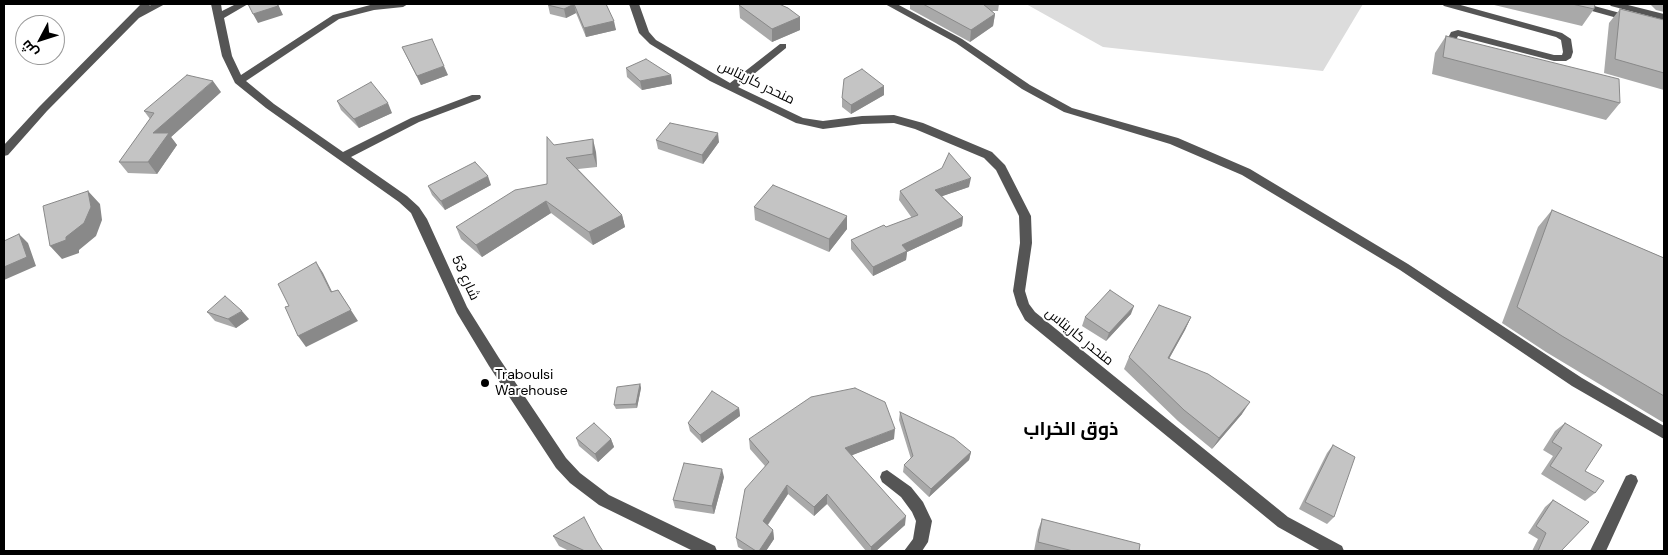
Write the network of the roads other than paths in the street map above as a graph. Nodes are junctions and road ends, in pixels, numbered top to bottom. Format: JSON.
{"nodes":[{"id":1,"x":244,"y":4,"type":"edge"},
{"id":2,"x":403,"y":4,"type":"edge"},
{"id":3,"x":634,"y":4,"type":"edge"},
{"id":4,"x":890,"y":4,"type":"edge"},
{"id":5,"x":1447,"y":4,"type":"edge"},
{"id":6,"x":1577,"y":4,"type":"edge"},
{"id":7,"x":1618,"y":4,"type":"edge"},
{"id":8,"x":156,"y":5,"type":"edge"},
{"id":9,"x":218,"y":10,"type":"edge"},
{"id":10,"x":1664,"y":17,"type":"edge"},
{"id":11,"x":1664,"y":28,"type":"edge"},
{"id":12,"x":1451,"y":42,"type":"edge"},
{"id":13,"x":783,"y":46,"type":"dead end"},
{"id":14,"x":239,"y":81,"type":"junction"},
{"id":15,"x":731,"y":87,"type":"junction"},
{"id":16,"x":476,"y":97,"type":"dead end"},
{"id":17,"x":4,"y":152,"type":"edge"},
{"id":18,"x":344,"y":156,"type":"junction"},
{"id":19,"x":1664,"y":433,"type":"edge"},
{"id":20,"x":887,"y":476,"type":"dead end"},
{"id":21,"x":1631,"y":481,"type":"dead end"},
{"id":22,"x":709,"y":551,"type":"edge"},
{"id":23,"x":912,"y":551,"type":"edge"},
{"id":24,"x":1336,"y":551,"type":"edge"},
{"id":25,"x":1598,"y":551,"type":"edge"}],
"edges":[{"from":1,"to":9,"type":"street"},
{"from":2,"to":14,"type":"street"},
{"from":3,"to":15,"type":"street","name":"منحدر كاريتاس"},
{"from":4,"to":19,"type":"street"},
{"from":5,"to":12,"type":"street"},
{"from":6,"to":11,"type":"street"},
{"from":7,"to":10,"type":"street"},
{"from":8,"to":17,"type":"street"},
{"from":9,"to":14,"type":"street","name":"شارع 53"},
{"from":13,"to":15,"type":"street"},
{"from":14,"to":18,"type":"street","name":"شارع 53"},
{"from":15,"to":24,"type":"street","name":"منحدر كاريتاس"},
{"from":16,"to":18,"type":"street"},
{"from":18,"to":22,"type":"street","name":"شارع 53"},
{"from":20,"to":23,"type":"street"},
{"from":21,"to":25,"type":"street"}]}
